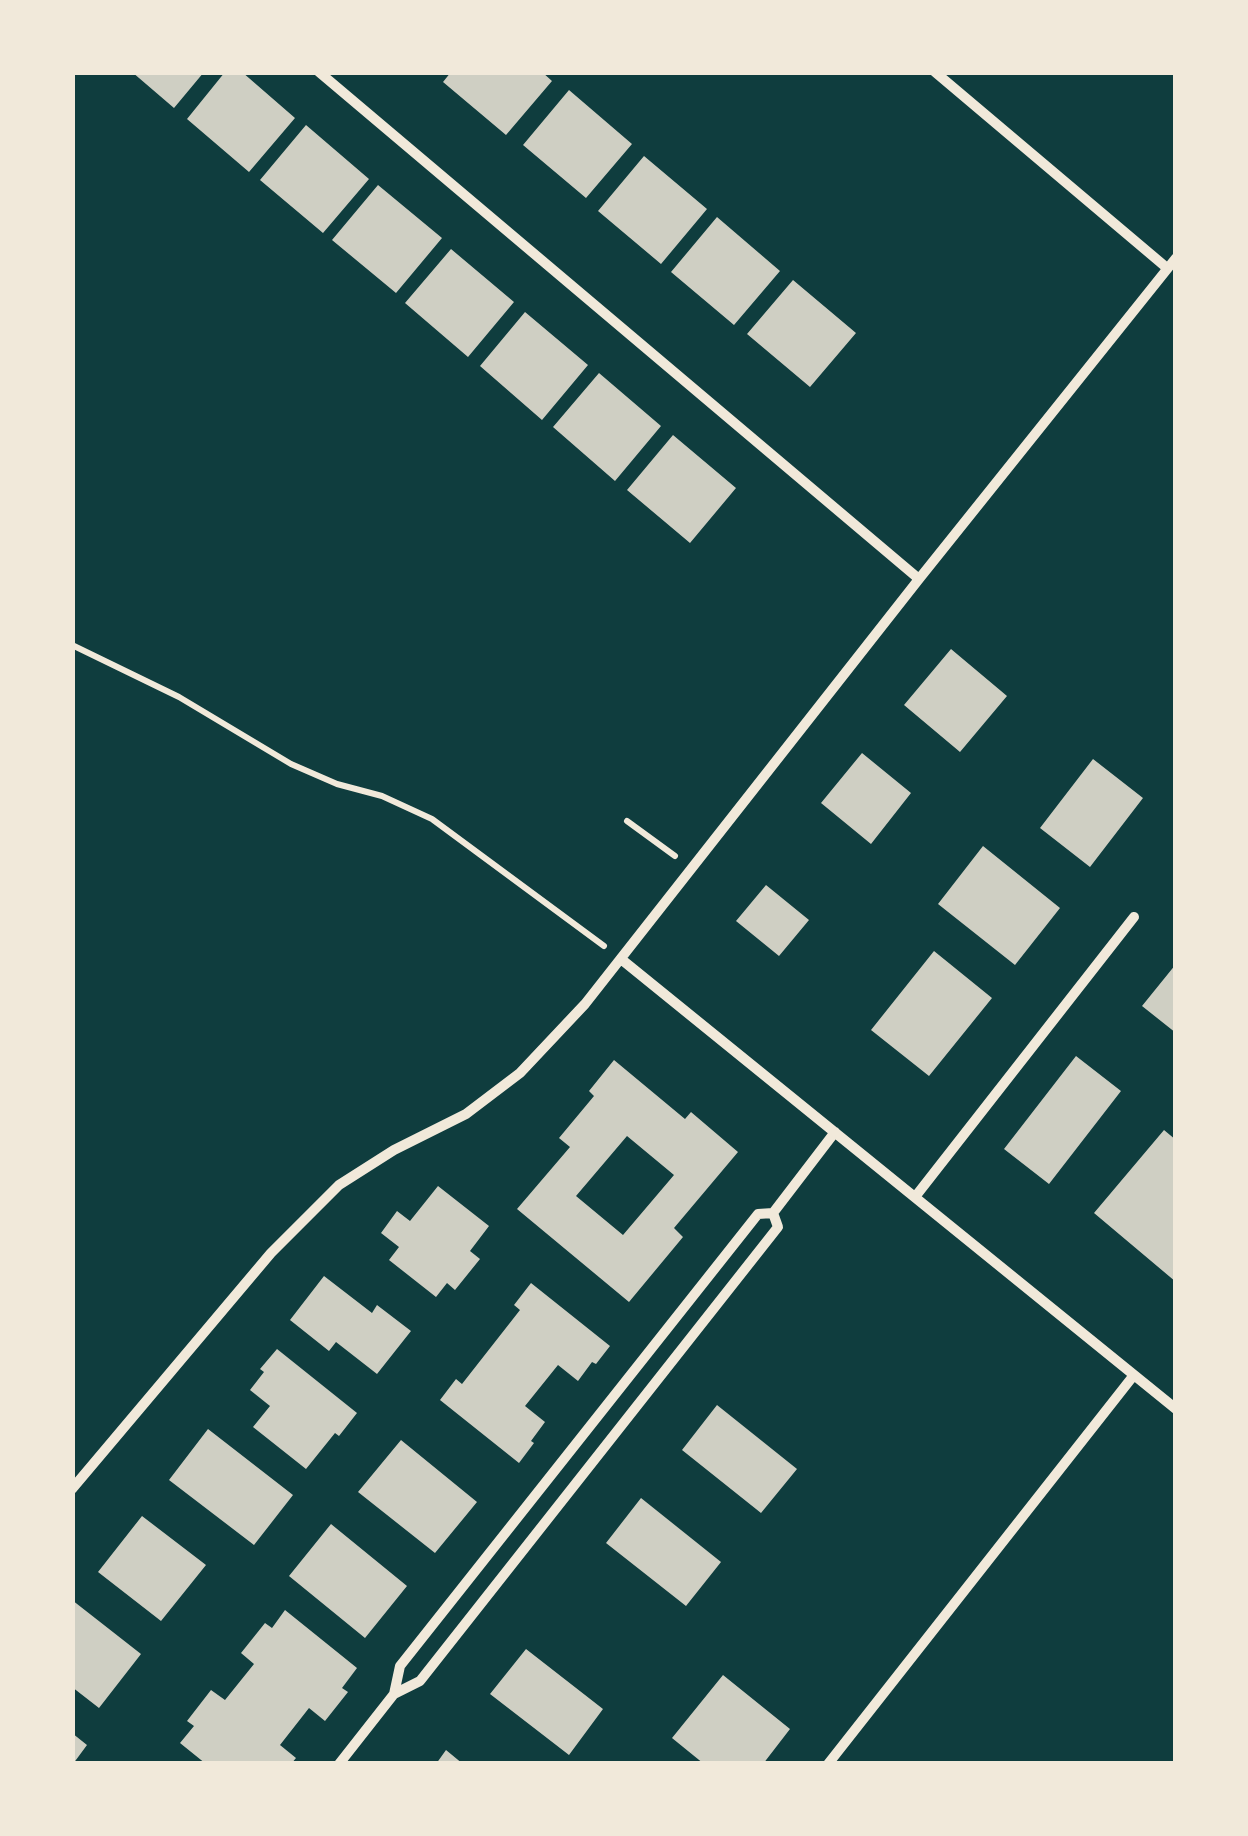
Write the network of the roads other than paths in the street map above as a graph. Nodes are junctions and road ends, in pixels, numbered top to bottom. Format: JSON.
{"nodes":[{"id":1,"x":319,"y":72,"type":"edge"},
{"id":2,"x":934,"y":72,"type":"edge"},
{"id":3,"x":1176,"y":258,"type":"edge"},
{"id":4,"x":1167,"y":268,"type":"junction"},
{"id":5,"x":919,"y":579,"type":"junction"},
{"id":6,"x":1134,"y":918,"type":"dead end"},
{"id":7,"x":621,"y":959,"type":"junction"},
{"id":8,"x":835,"y":1132,"type":"junction"},
{"id":9,"x":915,"y":1197,"type":"junction"},
{"id":10,"x":774,"y":1213,"type":"junction"},
{"id":11,"x":1134,"y":1375,"type":"junction"},
{"id":12,"x":1174,"y":1405,"type":"edge"},
{"id":13,"x":72,"y":1489,"type":"edge"},
{"id":14,"x":394,"y":1694,"type":"junction"},
{"id":15,"x":340,"y":1764,"type":"edge"},
{"id":16,"x":828,"y":1764,"type":"edge"}],
"edges":[{"from":1,"to":5,"type":"street"},
{"from":2,"to":4,"type":"street"},
{"from":3,"to":4,"type":"street"},
{"from":4,"to":5,"type":"street"},
{"from":5,"to":7,"type":"street"},
{"from":6,"to":9,"type":"street"},
{"from":7,"to":8,"type":"street"},
{"from":7,"to":13,"type":"street"},
{"from":8,"to":9,"type":"street"},
{"from":8,"to":10,"type":"street"},
{"from":9,"to":11,"type":"street"},
{"from":10,"to":14,"type":"street"},
{"from":10,"to":14,"type":"street"},
{"from":11,"to":12,"type":"street"},
{"from":11,"to":16,"type":"street"},
{"from":14,"to":15,"type":"street"}]}
